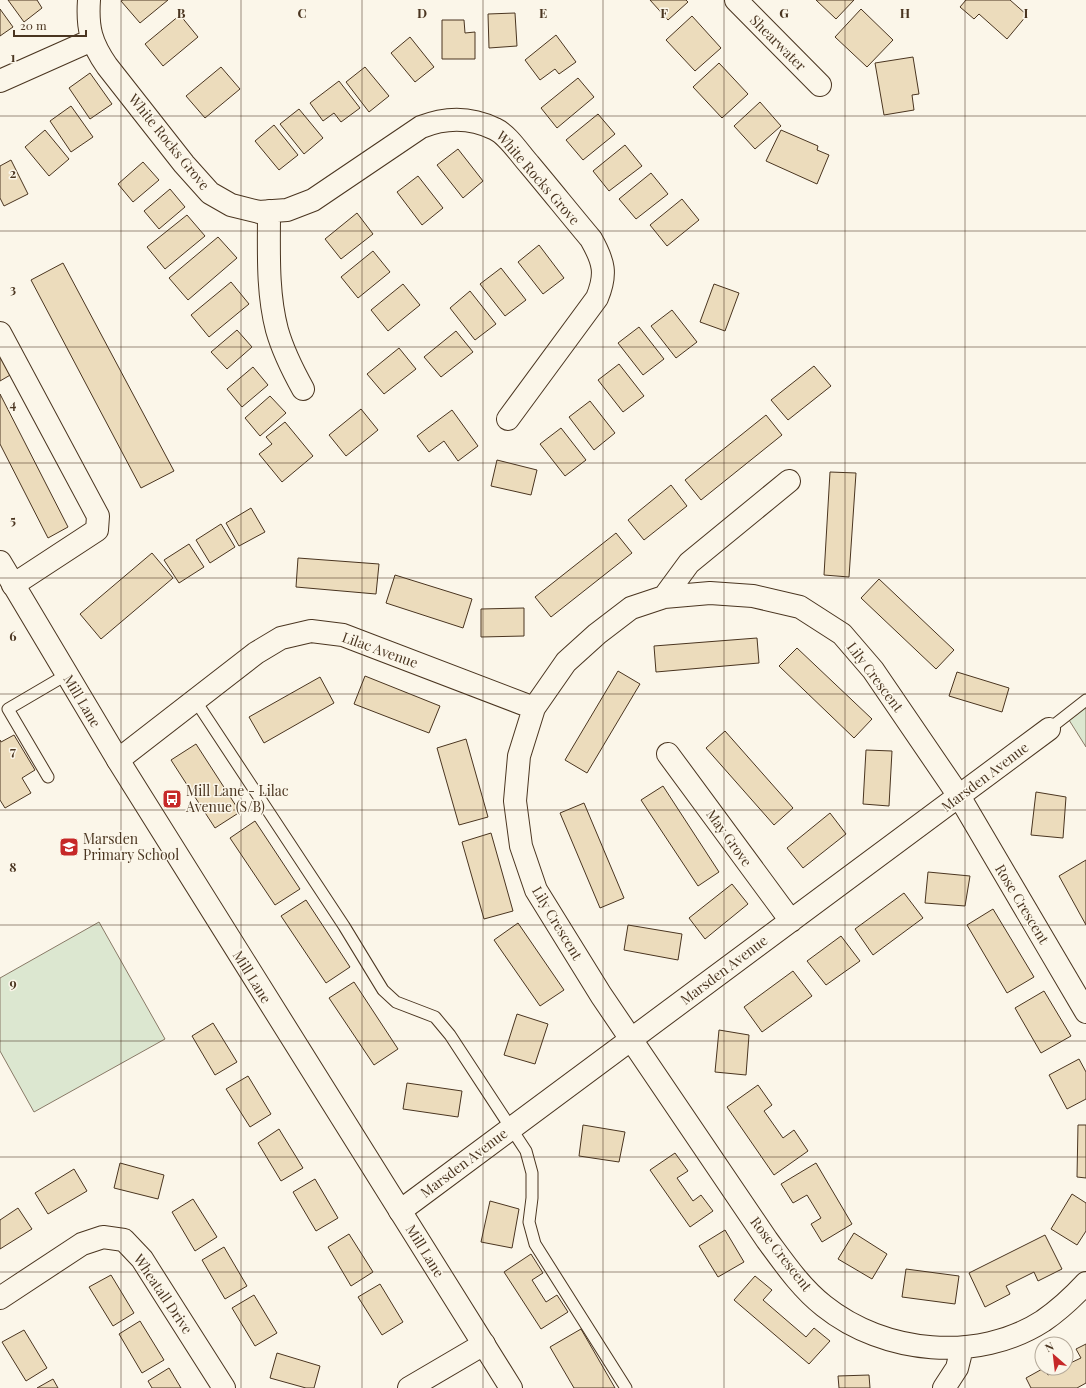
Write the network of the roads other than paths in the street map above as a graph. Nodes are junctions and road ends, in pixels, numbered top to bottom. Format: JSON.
{"nodes":[{"id":1,"x":89,"y":0,"type":"edge"},
{"id":2,"x":736,"y":0,"type":"edge"},
{"id":3,"x":92,"y":40,"type":"junction"},
{"id":4,"x":0,"y":81,"type":"edge"},
{"id":5,"x":820,"y":85,"type":"dead end"},
{"id":6,"x":269,"y":211,"type":"junction"},
{"id":7,"x":0,"y":333,"type":"edge"},
{"id":8,"x":303,"y":389,"type":"dead end"},
{"id":9,"x":508,"y":419,"type":"dead end"},
{"id":10,"x":788,"y":481,"type":"dead end"},
{"id":11,"x":0,"y":562,"type":"edge"},
{"id":12,"x":13,"y":585,"type":"junction"},
{"id":13,"x":664,"y":597,"type":"junction"},
{"id":14,"x":66,"y":674,"type":"junction"},
{"id":15,"x":195,"y":700,"type":"junction"},
{"id":16,"x":1086,"y":700,"type":"edge"},
{"id":17,"x":534,"y":708,"type":"junction"},
{"id":18,"x":1049,"y":729,"type":"joint"},
{"id":19,"x":668,"y":754,"type":"dead end"},
{"id":20,"x":118,"y":760,"type":"junction"},
{"id":21,"x":48,"y":777,"type":"dead end"},
{"id":22,"x":959,"y":796,"type":"junction"},
{"id":23,"x":791,"y":921,"type":"junction"},
{"id":24,"x":1086,"y":1012,"type":"edge"},
{"id":25,"x":632,"y":1039,"type":"junction"},
{"id":26,"x":511,"y":1128,"type":"junction"},
{"id":27,"x":400,"y":1211,"type":"junction"},
{"id":28,"x":1086,"y":1283,"type":"edge"},
{"id":29,"x":0,"y":1298,"type":"edge"},
{"id":30,"x":484,"y":1344,"type":"junction"},
{"id":31,"x":962,"y":1348,"type":"junction"},
{"id":32,"x":224,"y":1388,"type":"edge"},
{"id":33,"x":409,"y":1388,"type":"edge"},
{"id":34,"x":511,"y":1388,"type":"edge"},
{"id":35,"x":626,"y":1388,"type":"edge"},
{"id":36,"x":944,"y":1388,"type":"edge"}],
"edges":[{"from":1,"to":3,"type":"street","name":"White Rocks Grove"},
{"from":2,"to":5,"type":"street","name":"Shearwater"},
{"from":3,"to":4,"type":"street"},
{"from":3,"to":6,"type":"street","name":"White Rocks Grove"},
{"from":6,"to":8,"type":"street"},
{"from":6,"to":9,"type":"street","name":"White Rocks Grove"},
{"from":7,"to":12,"type":"street"},
{"from":10,"to":13,"type":"street"},
{"from":11,"to":12,"type":"street","name":"Mill Lane"},
{"from":12,"to":14,"type":"street","name":"Mill Lane"},
{"from":13,"to":17,"type":"street","name":"Lily Crescent"},
{"from":13,"to":22,"type":"street","name":"Lily Crescent"},
{"from":14,"to":20,"type":"street","name":"Mill Lane"},
{"from":14,"to":21,"type":"lane"},
{"from":15,"to":17,"type":"street","name":"Lilac Avenue"},
{"from":15,"to":20,"type":"street","name":"Lilac Avenue"},
{"from":15,"to":26,"type":"lane"},
{"from":16,"to":18,"type":"lane"},
{"from":17,"to":25,"type":"street","name":"Lily Crescent"},
{"from":18,"to":22,"type":"street","name":"Marsden Avenue"},
{"from":19,"to":23,"type":"street","name":"May Grove"},
{"from":20,"to":27,"type":"street","name":"Mill Lane"},
{"from":22,"to":23,"type":"street","name":"Marsden Avenue"},
{"from":22,"to":24,"type":"street","name":"Rose Crescent"},
{"from":23,"to":25,"type":"street","name":"Marsden Avenue"},
{"from":25,"to":26,"type":"street","name":"Marsden Avenue"},
{"from":25,"to":31,"type":"street","name":"Rose Crescent"},
{"from":26,"to":27,"type":"street","name":"Marsden Avenue"},
{"from":26,"to":35,"type":"lane"},
{"from":27,"to":30,"type":"street","name":"Mill Lane"},
{"from":28,"to":31,"type":"street","name":"Rose Crescent"},
{"from":29,"to":32,"type":"street","name":"Wheatall Drive"},
{"from":30,"to":33,"type":"street"},
{"from":30,"to":34,"type":"street","name":"Mill Lane"},
{"from":31,"to":36,"type":"street"}]}
